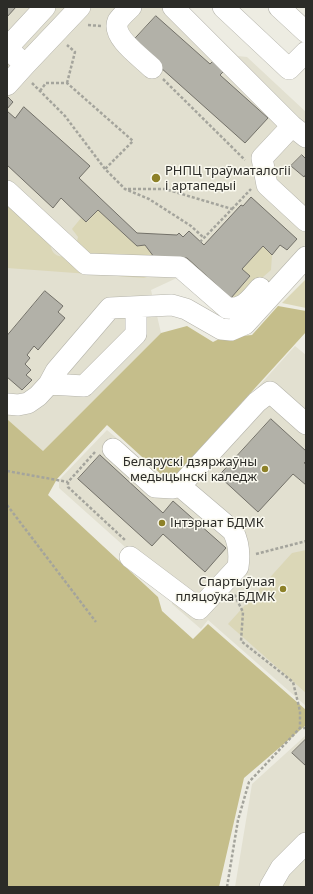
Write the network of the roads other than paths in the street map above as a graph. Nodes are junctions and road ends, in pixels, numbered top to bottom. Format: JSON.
{"nodes":[{"id":1,"x":46,"y":7,"type":"edge"},
{"id":2,"x":80,"y":7,"type":"edge"},
{"id":3,"x":131,"y":7,"type":"edge"},
{"id":4,"x":173,"y":7,"type":"edge"},
{"id":5,"x":223,"y":7,"type":"edge"},
{"id":6,"x":279,"y":7,"type":"edge"},
{"id":7,"x":306,"y":32,"type":"edge"},
{"id":8,"x":306,"y":52,"type":"edge"},
{"id":9,"x":152,"y":68,"type":"road end"},
{"id":10,"x":18,"y":74,"type":"edge"},
{"id":11,"x":299,"y":131,"type":"edge"},
{"id":12,"x":7,"y":191,"type":"edge"},
{"id":13,"x":306,"y":220,"type":"edge"},
{"id":14,"x":296,"y":258,"type":"edge"},
{"id":15,"x":136,"y":307,"type":"junction"},
{"id":16,"x":49,"y":384,"type":"junction"},
{"id":17,"x":7,"y":404,"type":"edge"},
{"id":18,"x":306,"y":424,"type":"edge"},
{"id":19,"x":113,"y":449,"type":"road end"},
{"id":20,"x":180,"y":486,"type":"junction"},
{"id":21,"x":130,"y":551,"type":"road end"},
{"id":22,"x":306,"y":843,"type":"edge"},
{"id":23,"x":270,"y":887,"type":"edge"}],
"edges":[{"from":1,"to":10,"type":"lane"},
{"from":2,"to":10,"type":"lane"},
{"from":3,"to":9,"type":"lane"},
{"from":4,"to":11,"type":"lane"},
{"from":5,"to":8,"type":"lane"},
{"from":6,"to":7,"type":"lane"},
{"from":11,"to":13,"type":"lane"},
{"from":12,"to":14,"type":"lane"},
{"from":14,"to":15,"type":"lane"},
{"from":15,"to":16,"type":"lane"},
{"from":15,"to":16,"type":"lane"},
{"from":16,"to":17,"type":"lane"},
{"from":18,"to":20,"type":"lane"},
{"from":19,"to":20,"type":"lane"},
{"from":20,"to":21,"type":"lane"},
{"from":22,"to":23,"type":"lane"}]}
